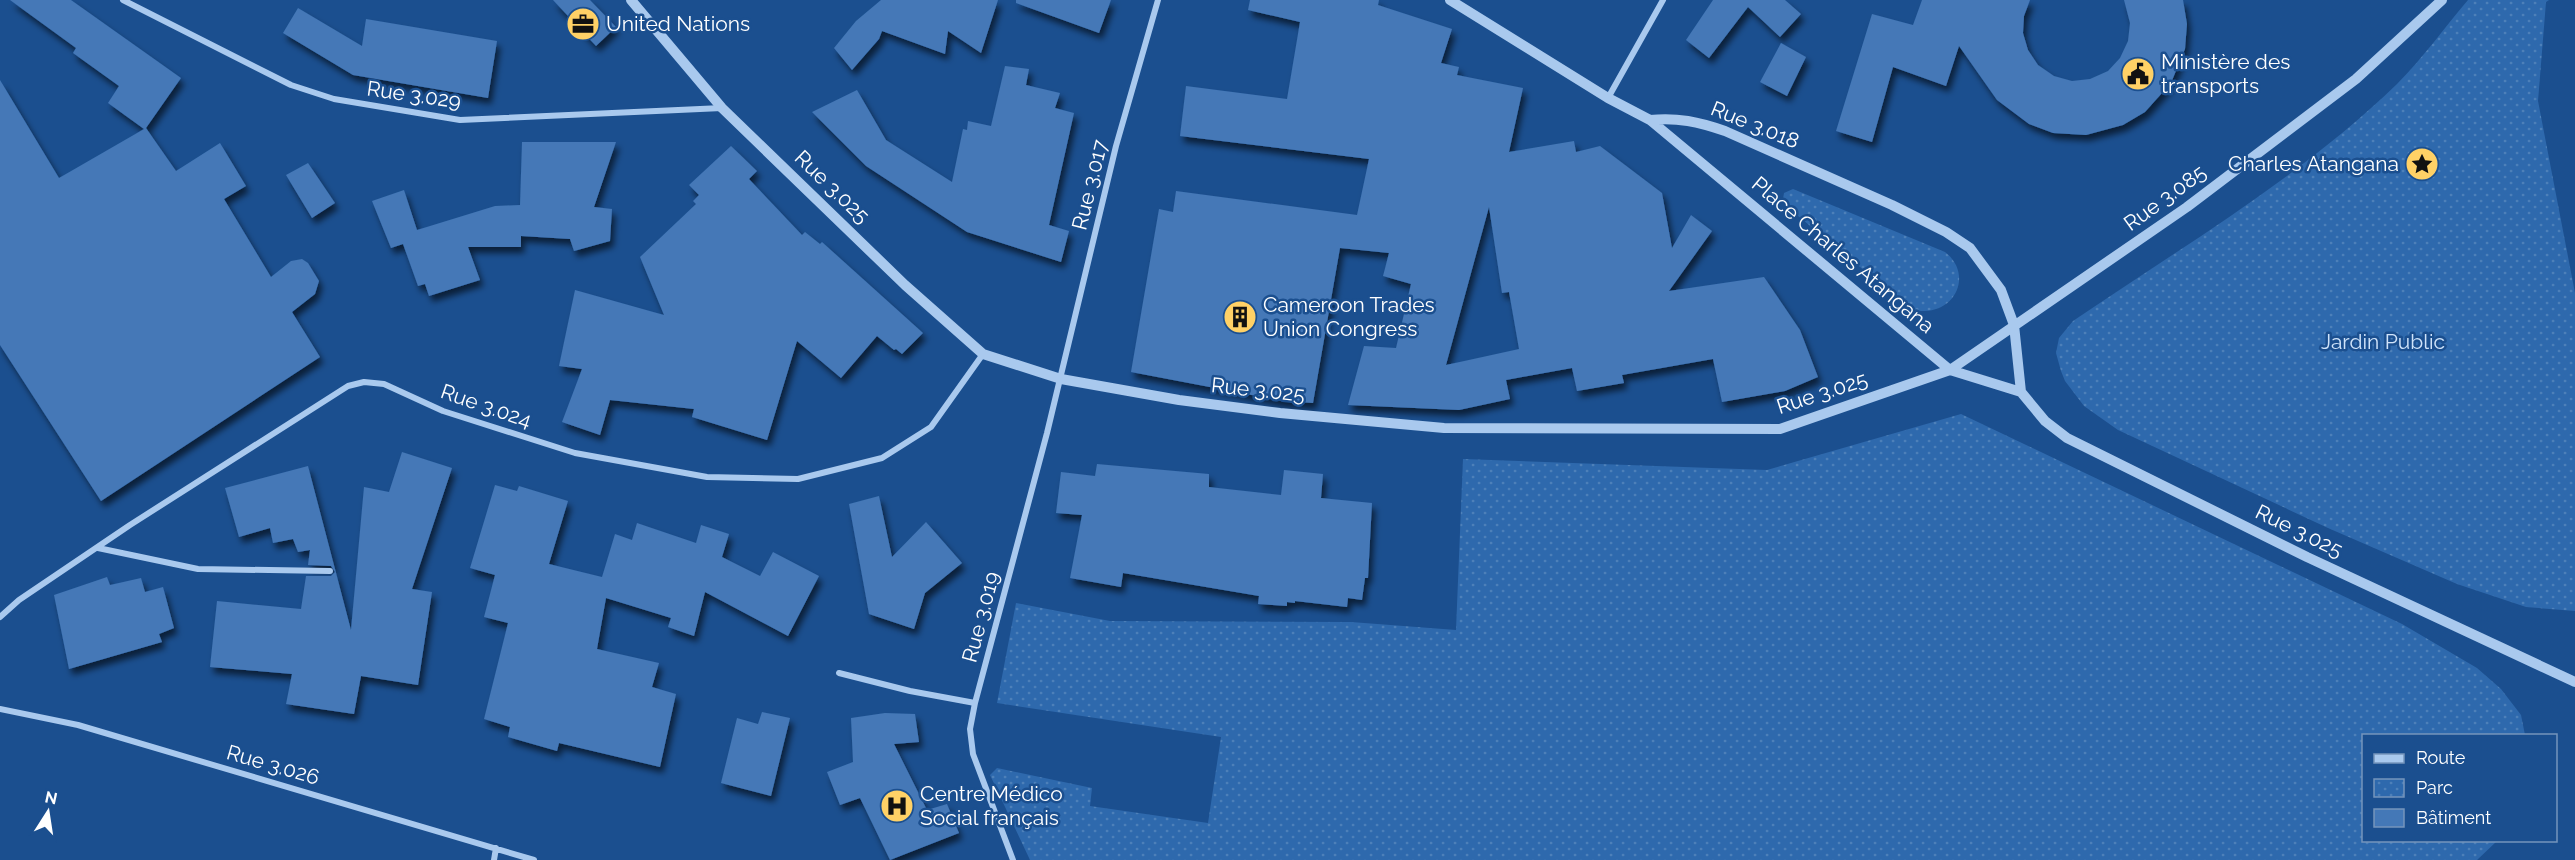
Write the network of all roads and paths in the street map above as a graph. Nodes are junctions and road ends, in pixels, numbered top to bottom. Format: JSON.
{"nodes":[{"id":1,"x":123,"y":0,"type":"edge"},
{"id":2,"x":631,"y":0,"type":"edge"},
{"id":3,"x":1158,"y":0,"type":"edge"},
{"id":4,"x":1450,"y":0,"type":"edge"},
{"id":5,"x":1663,"y":0,"type":"edge"},
{"id":6,"x":2442,"y":0,"type":"edge"},
{"id":7,"x":1608,"y":98,"type":"junction"},
{"id":8,"x":722,"y":108,"type":"junction"},
{"id":9,"x":1650,"y":120,"type":"junction"},
{"id":10,"x":2014,"y":324,"type":"junction"},
{"id":11,"x":983,"y":354,"type":"junction"},
{"id":12,"x":1950,"y":370,"type":"junction"},
{"id":13,"x":1061,"y":380,"type":"junction"},
{"id":14,"x":2021,"y":392,"type":"junction"},
{"id":15,"x":98,"y":548,"type":"junction"},
{"id":16,"x":330,"y":571,"type":"dead end"},
{"id":17,"x":0,"y":617,"type":"edge"},
{"id":18,"x":839,"y":673,"type":"dead end"},
{"id":19,"x":2575,"y":682,"type":"edge"},
{"id":20,"x":975,"y":703,"type":"junction"},
{"id":21,"x":0,"y":709,"type":"edge"},
{"id":22,"x":496,"y":848,"type":"junction"},
{"id":23,"x":494,"y":860,"type":"edge"},
{"id":24,"x":534,"y":860,"type":"edge"},
{"id":25,"x":1013,"y":860,"type":"edge"}],
"edges":[{"from":1,"to":8,"type":"street","name":"Rue 3.029"},
{"from":2,"to":8,"type":"street","name":"Rue 3.025"},
{"from":3,"to":13,"type":"street","name":"Rue 3.017"},
{"from":4,"to":7,"type":"street","name":"Rue 3.018"},
{"from":5,"to":7,"type":"street"},
{"from":6,"to":10,"type":"street","name":"Rue 3.085"},
{"from":7,"to":9,"type":"street","name":"Rue 3.018"},
{"from":8,"to":11,"type":"street","name":"Rue 3.025"},
{"from":9,"to":10,"type":"street","name":"Rue 3.018"},
{"from":9,"to":12,"type":"street","name":"Place Charles Atangana"},
{"from":10,"to":12,"type":"street"},
{"from":10,"to":14,"type":"street"},
{"from":11,"to":13,"type":"street","name":"Rue 3.025"},
{"from":11,"to":15,"type":"street","name":"Rue 3.024"},
{"from":12,"to":13,"type":"street","name":"Rue 3.025"},
{"from":12,"to":14,"type":"street"},
{"from":13,"to":20,"type":"street","name":"Rue 3.019"},
{"from":14,"to":19,"type":"street","name":"Rue 3.025"},
{"from":15,"to":16,"type":"street"},
{"from":15,"to":17,"type":"street","name":"Rue 3.024"},
{"from":18,"to":20,"type":"street"},
{"from":20,"to":25,"type":"street","name":"Rue 3.019"},
{"from":21,"to":22,"type":"street","name":"Rue 3.026"},
{"from":22,"to":23,"type":"street"},
{"from":22,"to":24,"type":"street","name":"Rue 3.026"}]}
